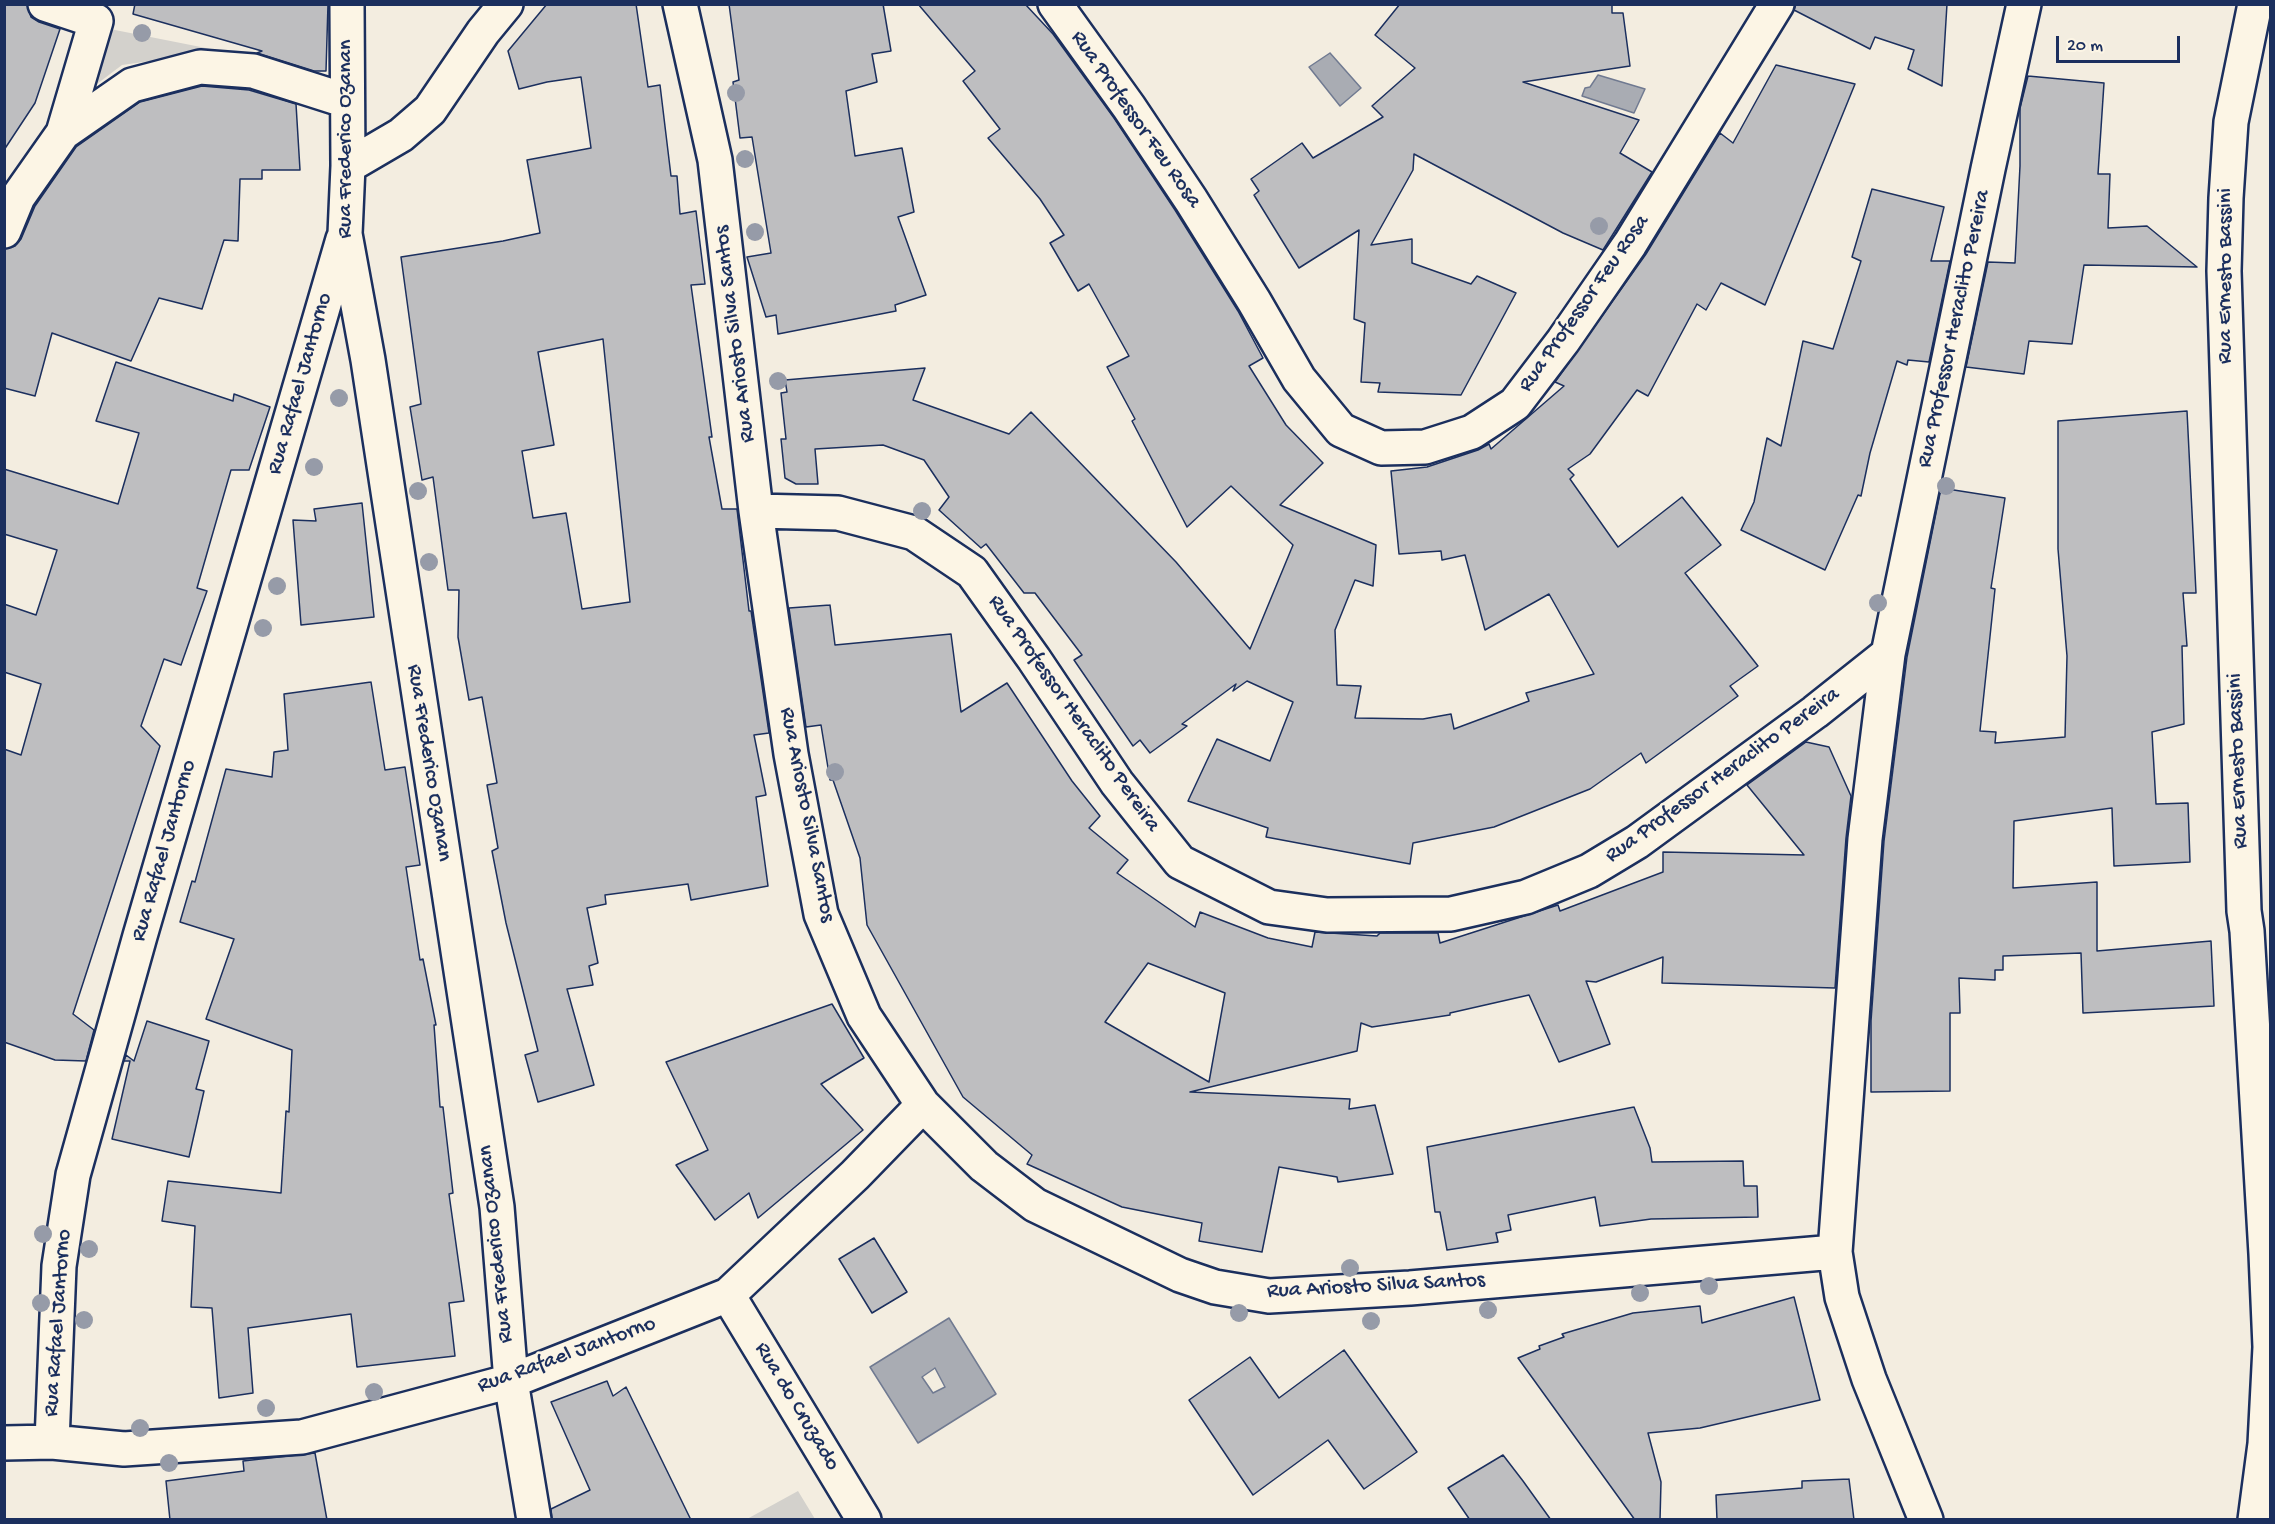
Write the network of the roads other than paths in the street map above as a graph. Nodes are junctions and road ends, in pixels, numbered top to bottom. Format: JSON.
{"nodes":[{"id":1,"x":45,"y":4,"type":"edge"},
{"id":2,"x":347,"y":4,"type":"edge"},
{"id":3,"x":506,"y":4,"type":"edge"},
{"id":4,"x":680,"y":4,"type":"edge"},
{"id":5,"x":1055,"y":4,"type":"edge"},
{"id":6,"x":1777,"y":4,"type":"edge"},
{"id":7,"x":2024,"y":4,"type":"edge"},
{"id":8,"x":2254,"y":4,"type":"edge"},
{"id":9,"x":346,"y":101,"type":"junction"},
{"id":10,"x":63,"y":133,"type":"junction"},
{"id":11,"x":348,"y":166,"type":"junction"},
{"id":12,"x":4,"y":231,"type":"edge"},
{"id":13,"x":345,"y":234,"type":"junction"},
{"id":14,"x":756,"y":511,"type":"junction"},
{"id":15,"x":1888,"y":654,"type":"junction"},
{"id":16,"x":923,"y":1105,"type":"junction"},
{"id":17,"x":1835,"y":1252,"type":"junction"},
{"id":18,"x":728,"y":1295,"type":"junction"},
{"id":19,"x":510,"y":1381,"type":"junction"},
{"id":20,"x":52,"y":1442,"type":"junction"},
{"id":21,"x":4,"y":1443,"type":"edge"},
{"id":22,"x":534,"y":1520,"type":"edge"},
{"id":23,"x":864,"y":1520,"type":"edge"},
{"id":24,"x":1926,"y":1520,"type":"edge"},
{"id":25,"x":2255,"y":1520,"type":"edge"}],
"edges":[{"from":1,"to":10,"type":"street"},
{"from":2,"to":9,"type":"street","name":"Rua Frederico Ozanan"},
{"from":3,"to":11,"type":"street"},
{"from":4,"to":14,"type":"street","name":"Rua Ariosto Silva Santos"},
{"from":5,"to":6,"type":"street","name":"Rua Professor Feu Rosa"},
{"from":7,"to":15,"type":"street","name":"Rua Professor Heraclito Pereira"},
{"from":8,"to":25,"type":"street","name":"Rua Ernesto Bassini"},
{"from":9,"to":10,"type":"street"},
{"from":9,"to":11,"type":"street","name":"Rua Frederico Ozanan"},
{"from":10,"to":12,"type":"street"},
{"from":11,"to":13,"type":"street","name":"Rua Frederico Ozanan"},
{"from":13,"to":19,"type":"street","name":"Rua Frederico Ozanan"},
{"from":13,"to":20,"type":"street","name":"Rua Rafael Jantorno"},
{"from":14,"to":15,"type":"street","name":"Rua Professor Heraclito Pereira"},
{"from":14,"to":16,"type":"street","name":"Rua Ariosto Silva Santos"},
{"from":15,"to":17,"type":"street","name":"Rua Professor Heraclito Pereira"},
{"from":16,"to":17,"type":"street","name":"Rua Ariosto Silva Santos"},
{"from":16,"to":18,"type":"street","name":"Rua Rafael Jantorno"},
{"from":17,"to":24,"type":"street","name":"Rua Professor Heraclito Pereira"},
{"from":18,"to":19,"type":"street","name":"Rua Rafael Jantorno"},
{"from":18,"to":23,"type":"street","name":"Rua do Cruzado"},
{"from":19,"to":20,"type":"street","name":"Rua Rafael Jantorno"},
{"from":19,"to":22,"type":"street","name":"Rua Frederico Ozanan"},
{"from":20,"to":21,"type":"street"}]}
